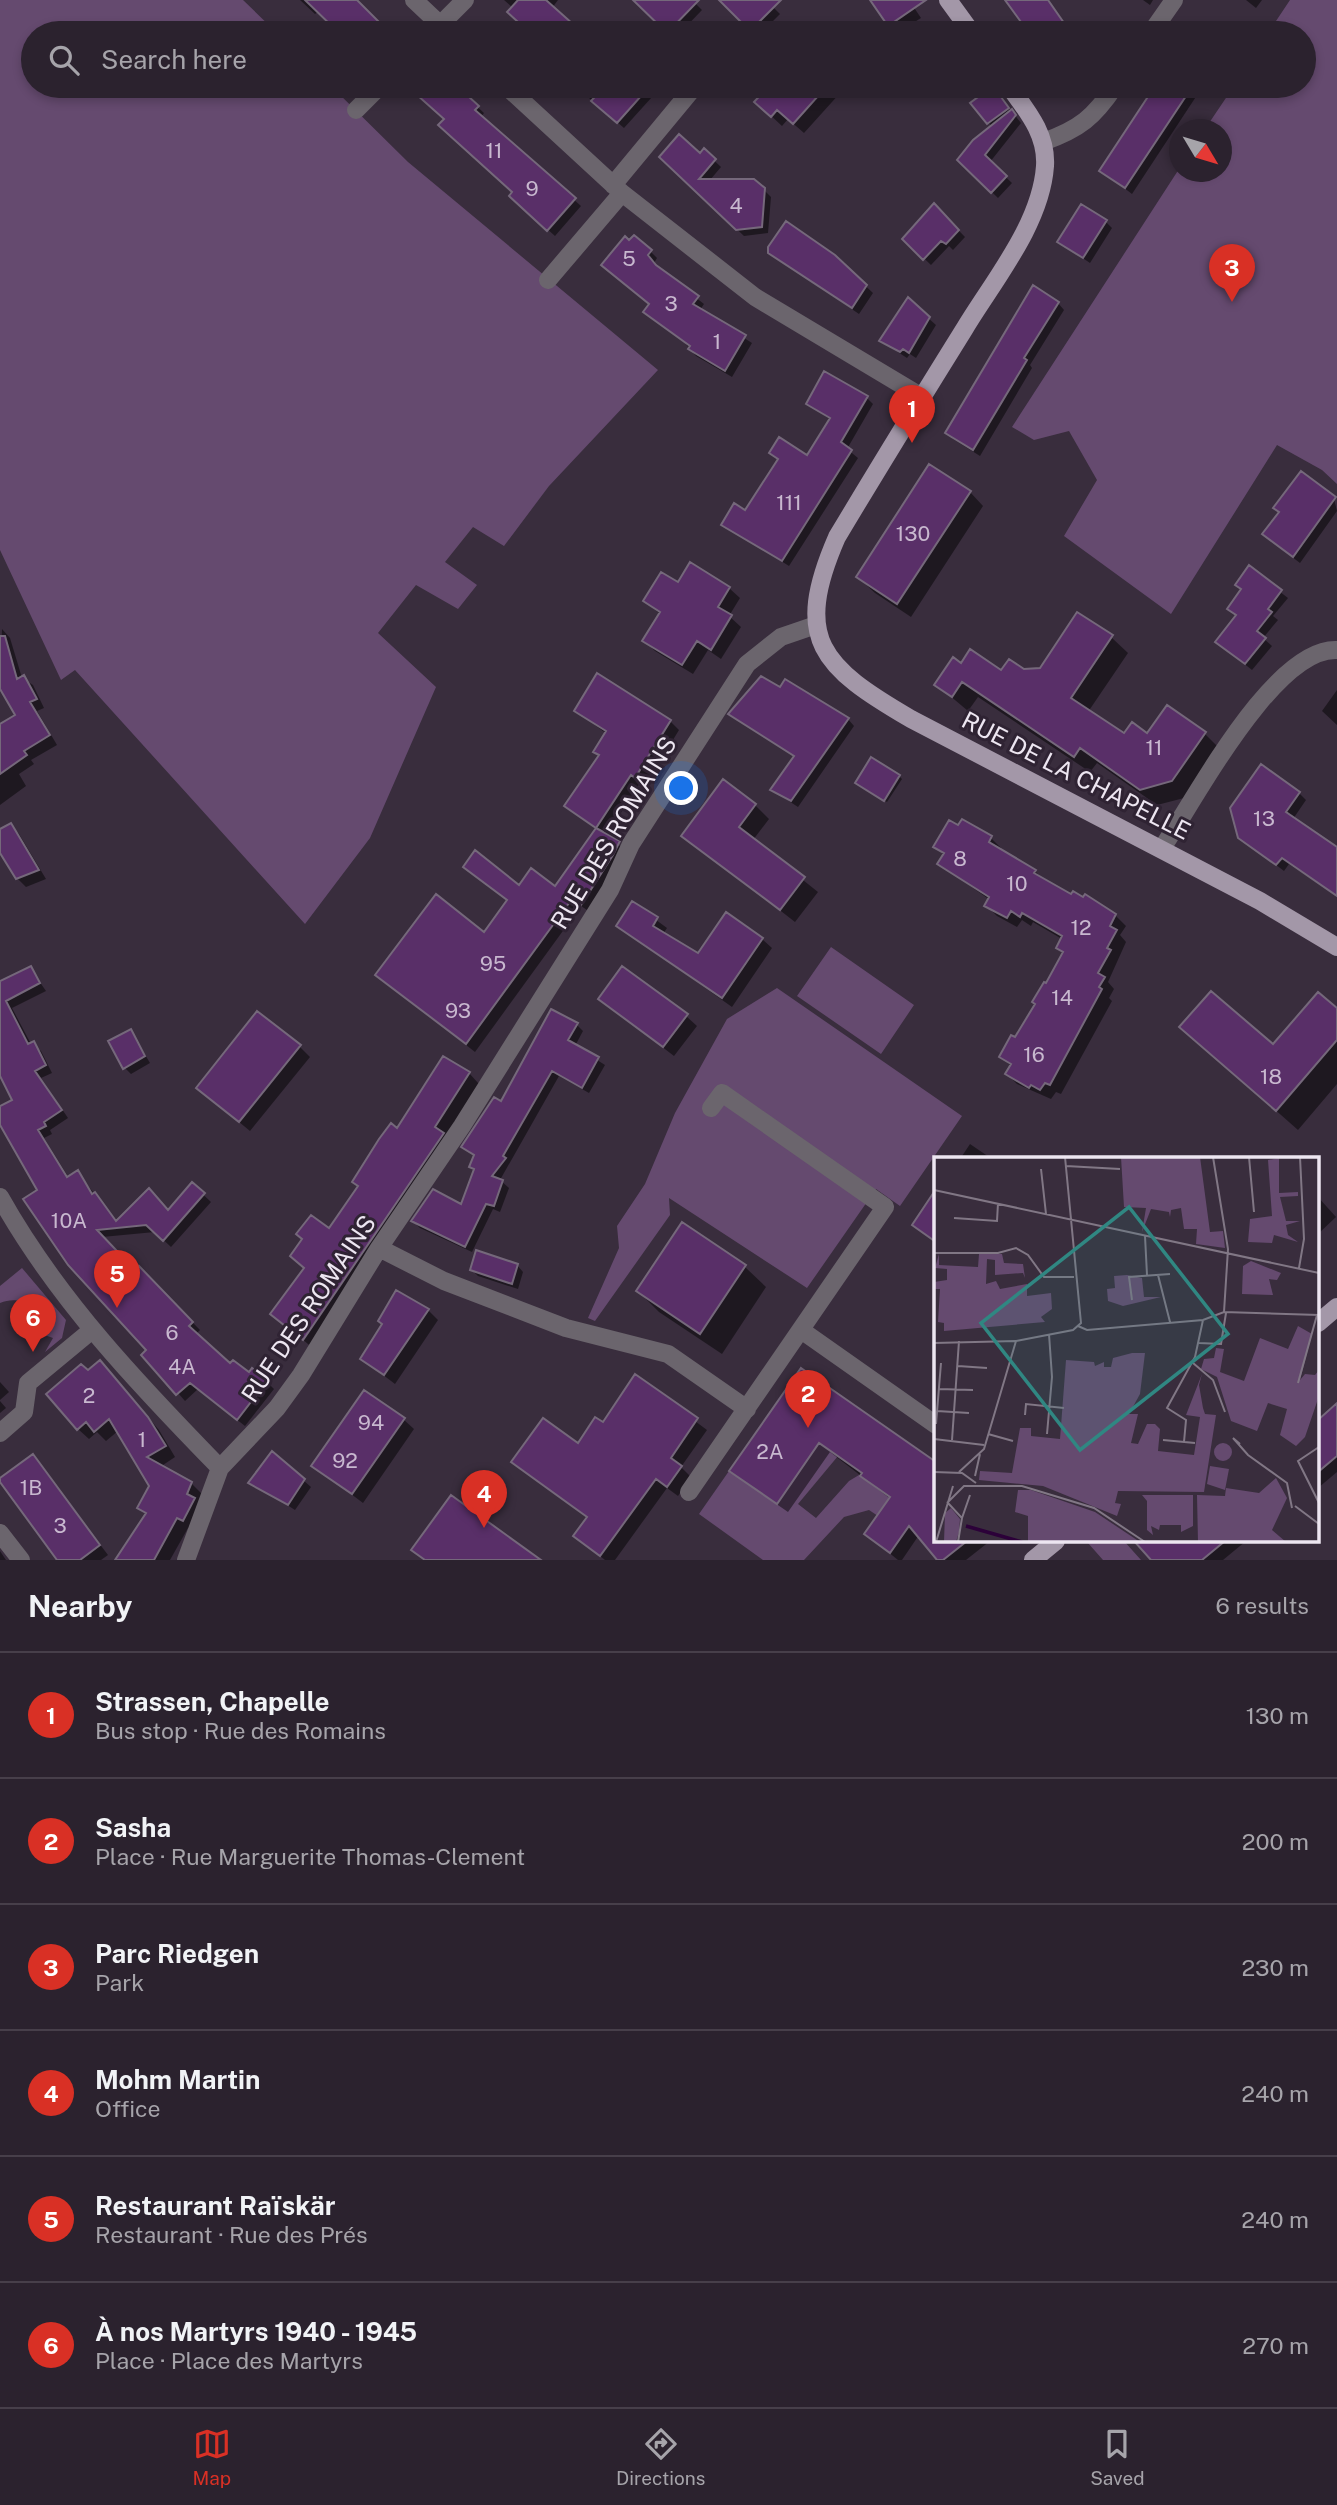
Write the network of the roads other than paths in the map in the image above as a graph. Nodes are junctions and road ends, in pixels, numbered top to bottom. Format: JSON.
{"nodes":[{"id":1,"x":414,"y":0,"type":"edge"},
{"id":2,"x":465,"y":0,"type":"edge"},
{"id":3,"x":948,"y":0,"type":"edge"},
{"id":4,"x":1174,"y":0,"type":"edge"},
{"id":5,"x":432,"y":21,"type":"edge"},
{"id":6,"x":448,"y":21,"type":"edge"},
{"id":7,"x":963,"y":21,"type":"edge"},
{"id":8,"x":1159,"y":21,"type":"edge"},
{"id":9,"x":368,"y":98,"type":"edge"},
{"id":10,"x":519,"y":98,"type":"edge"},
{"id":11,"x":686,"y":98,"type":"edge"},
{"id":12,"x":1018,"y":98,"type":"edge"},
{"id":13,"x":1107,"y":98,"type":"edge"},
{"id":14,"x":356,"y":110,"type":"dead end"},
{"id":15,"x":1043,"y":142,"type":"junction"},
{"id":16,"x":618,"y":189,"type":"junction"},
{"id":17,"x":548,"y":280,"type":"dead end"},
{"id":18,"x":922,"y":397,"type":"junction"},
{"id":19,"x":816,"y":625,"type":"junction"},
{"id":20,"x":1337,"y":650,"type":"edge"},
{"id":21,"x":1162,"y":848,"type":"junction"},
{"id":22,"x":1337,"y":947,"type":"edge"},
{"id":23,"x":711,"y":1108,"type":"dead end"},
{"id":24,"x":0,"y":1197,"type":"edge"},
{"id":25,"x":379,"y":1248,"type":"junction"},
{"id":26,"x":1337,"y":1307,"type":"edge"},
{"id":27,"x":1320,"y":1321,"type":"edge"},
{"id":28,"x":92,"y":1330,"type":"junction"},
{"id":29,"x":801,"y":1330,"type":"junction"},
{"id":30,"x":747,"y":1409,"type":"junction"},
{"id":31,"x":934,"y":1424,"type":"edge"},
{"id":32,"x":0,"y":1433,"type":"edge"},
{"id":33,"x":220,"y":1468,"type":"junction"},
{"id":34,"x":689,"y":1492,"type":"dead end"},
{"id":35,"x":0,"y":1533,"type":"edge"},
{"id":36,"x":1055,"y":1542,"type":"edge"},
{"id":37,"x":22,"y":1560,"type":"edge"},
{"id":38,"x":186,"y":1560,"type":"edge"},
{"id":39,"x":1032,"y":1560,"type":"edge"}],
"edges":[{"from":1,"to":5,"type":"street"},
{"from":2,"to":6,"type":"street"},
{"from":3,"to":7,"type":"main road"},
{"from":4,"to":8,"type":"street"},
{"from":9,"to":14,"type":"street"},
{"from":10,"to":16,"type":"street"},
{"from":11,"to":16,"type":"street"},
{"from":12,"to":15,"type":"main road"},
{"from":13,"to":15,"type":"street"},
{"from":15,"to":18,"type":"main road"},
{"from":16,"to":17,"type":"street"},
{"from":16,"to":18,"type":"street"},
{"from":18,"to":19,"type":"main road"},
{"from":19,"to":21,"type":"main road","name":"RUE DE LA CHAPELLE"},
{"from":19,"to":25,"type":"street","name":"RUE DES ROMAINS"},
{"from":20,"to":21,"type":"street"},
{"from":21,"to":22,"type":"main road","name":"RUE DE LA CHAPELLE"},
{"from":23,"to":29,"type":"street"},
{"from":24,"to":28,"type":"street"},
{"from":25,"to":30,"type":"street"},
{"from":25,"to":33,"type":"street","name":"RUE DES ROMAINS"},
{"from":26,"to":27,"type":"main road"},
{"from":28,"to":32,"type":"street"},
{"from":28,"to":33,"type":"street"},
{"from":29,"to":30,"type":"street"},
{"from":29,"to":31,"type":"street"},
{"from":30,"to":34,"type":"street"},
{"from":33,"to":38,"type":"street","name":"RUE DES ROMAINS"},
{"from":35,"to":37,"type":"street"},
{"from":36,"to":39,"type":"main road"}]}
